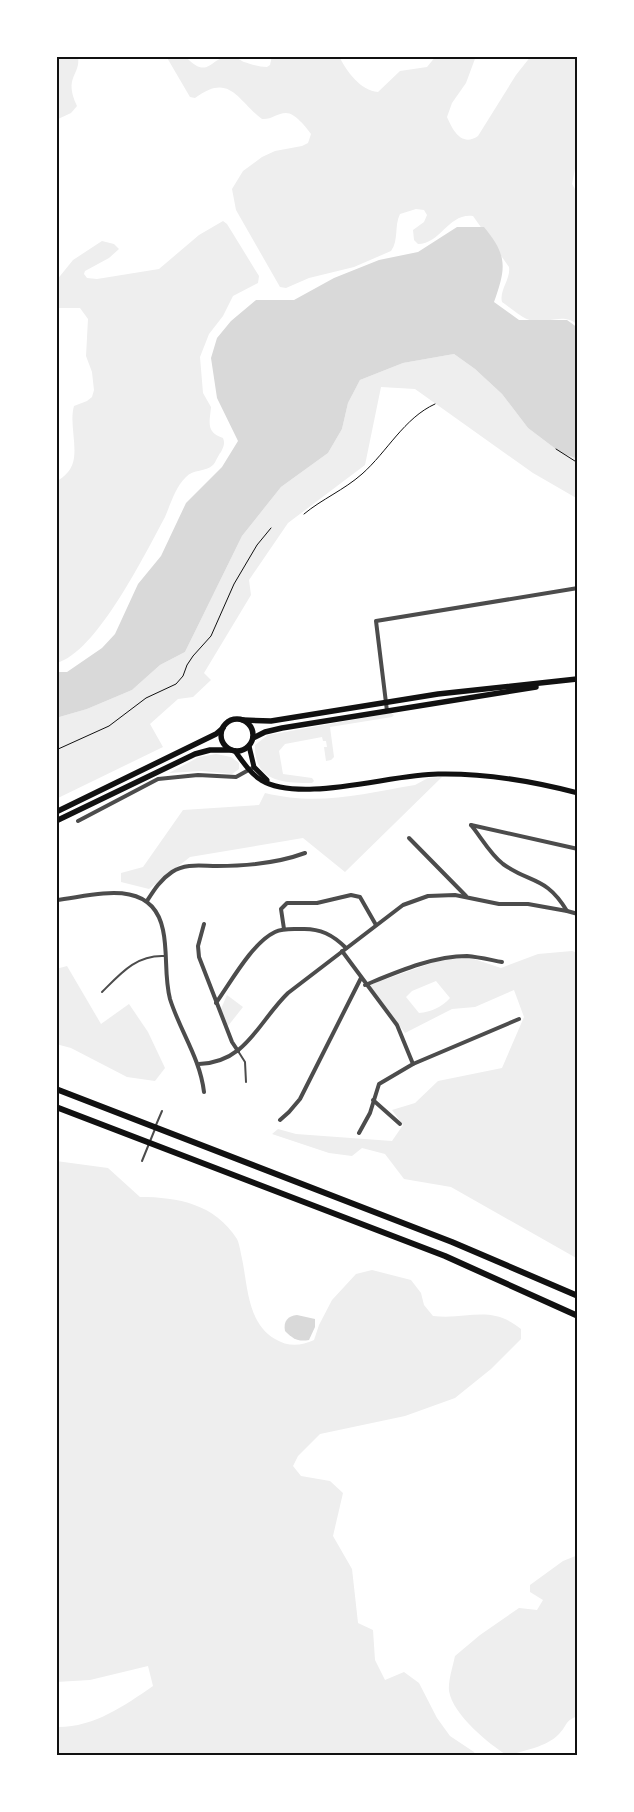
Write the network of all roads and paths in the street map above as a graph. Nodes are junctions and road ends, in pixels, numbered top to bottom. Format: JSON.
{"nodes":[{"id":1,"x":435,"y":404,"type":"dead end"},
{"id":2,"x":556,"y":449,"type":"dead end"},
{"id":3,"x":578,"y":463,"type":"edge"},
{"id":4,"x":304,"y":514,"type":"dead end"},
{"id":5,"x":271,"y":528,"type":"dead end"},
{"id":6,"x":578,"y":588,"type":"edge"},
{"id":7,"x":578,"y":679,"type":"edge"},
{"id":8,"x":387,"y":702,"type":"junction"},
{"id":9,"x":388,"y":711,"type":"junction"},
{"id":10,"x":243,"y":720,"type":"junction"},
{"id":11,"x":223,"y":728,"type":"junction"},
{"id":12,"x":253,"y":738,"type":"junction"},
{"id":13,"x":249,"y":746,"type":"junction"},
{"id":14,"x":56,"y":750,"type":"edge"},
{"id":15,"x":233,"y":751,"type":"junction"},
{"id":16,"x":251,"y":768,"type":"junction"},
{"id":17,"x":578,"y":793,"type":"edge"},
{"id":18,"x":56,"y":812,"type":"edge"},
{"id":19,"x":56,"y":821,"type":"edge"},
{"id":20,"x":78,"y":821,"type":"dead end"},
{"id":21,"x":409,"y":838,"type":"dead end"},
{"id":22,"x":578,"y":849,"type":"edge"},
{"id":23,"x":305,"y":853,"type":"dead end"},
{"id":24,"x":466,"y":896,"type":"junction"},
{"id":25,"x":56,"y":900,"type":"edge"},
{"id":26,"x":147,"y":901,"type":"junction"},
{"id":27,"x":567,"y":911,"type":"junction"},
{"id":28,"x":578,"y":914,"type":"edge"},
{"id":29,"x":204,"y":924,"type":"dead end"},
{"id":30,"x":376,"y":925,"type":"junction"},
{"id":31,"x":284,"y":929,"type":"junction"},
{"id":32,"x":344,"y":950,"type":"junction"},
{"id":33,"x":164,"y":956,"type":"junction"},
{"id":34,"x":502,"y":962,"type":"dead end"},
{"id":35,"x":361,"y":978,"type":"junction"},
{"id":36,"x":365,"y":984,"type":"junction"},
{"id":37,"x":102,"y":992,"type":"dead end"},
{"id":38,"x":216,"y":1003,"type":"junction"},
{"id":39,"x":519,"y":1019,"type":"dead end"},
{"id":40,"x":238,"y":1051,"type":"junction"},
{"id":41,"x":198,"y":1064,"type":"junction"},
{"id":42,"x":413,"y":1064,"type":"junction"},
{"id":43,"x":246,"y":1082,"type":"dead end"},
{"id":44,"x":56,"y":1090,"type":"edge"},
{"id":45,"x":204,"y":1092,"type":"dead end"},
{"id":46,"x":373,"y":1100,"type":"junction"},
{"id":47,"x":56,"y":1107,"type":"edge"},
{"id":48,"x":162,"y":1111,"type":"dead end"},
{"id":49,"x":280,"y":1120,"type":"dead end"},
{"id":50,"x":400,"y":1124,"type":"dead end"},
{"id":51,"x":359,"y":1133,"type":"dead end"},
{"id":52,"x":142,"y":1161,"type":"dead end"},
{"id":53,"x":578,"y":1296,"type":"edge"},
{"id":54,"x":578,"y":1316,"type":"edge"}],
"edges":[{"from":1,"to":4,"type":"path"},
{"from":2,"to":3,"type":"path"},
{"from":5,"to":14,"type":"path"},
{"from":6,"to":8,"type":"street"},
{"from":7,"to":8,"type":"highway"},
{"from":7,"to":9,"type":"highway"},
{"from":8,"to":9,"type":"street"},
{"from":8,"to":10,"type":"highway"},
{"from":9,"to":12,"type":"highway"},
{"from":10,"to":11,"type":"highway"},
{"from":10,"to":12,"type":"highway"},
{"from":11,"to":15,"type":"highway"},
{"from":11,"to":18,"type":"highway"},
{"from":12,"to":13,"type":"highway"},
{"from":13,"to":15,"type":"highway"},
{"from":13,"to":16,"type":"main road"},
{"from":15,"to":16,"type":"main road"},
{"from":15,"to":19,"type":"highway"},
{"from":16,"to":17,"type":"main road"},
{"from":16,"to":20,"type":"street"},
{"from":21,"to":24,"type":"street"},
{"from":22,"to":27,"type":"street"},
{"from":23,"to":26,"type":"street"},
{"from":24,"to":27,"type":"street"},
{"from":24,"to":30,"type":"street"},
{"from":25,"to":26,"type":"street"},
{"from":26,"to":33,"type":"street"},
{"from":27,"to":28,"type":"street"},
{"from":29,"to":38,"type":"street"},
{"from":30,"to":31,"type":"street"},
{"from":30,"to":32,"type":"street"},
{"from":31,"to":32,"type":"street"},
{"from":31,"to":38,"type":"street"},
{"from":32,"to":35,"type":"street"},
{"from":32,"to":40,"type":"street"},
{"from":33,"to":37,"type":"lane"},
{"from":33,"to":41,"type":"street"},
{"from":34,"to":36,"type":"street"},
{"from":35,"to":36,"type":"street"},
{"from":35,"to":49,"type":"street"},
{"from":36,"to":42,"type":"street"},
{"from":38,"to":40,"type":"street"},
{"from":39,"to":42,"type":"street"},
{"from":40,"to":41,"type":"street"},
{"from":40,"to":43,"type":"lane"},
{"from":41,"to":45,"type":"street"},
{"from":42,"to":46,"type":"street"},
{"from":44,"to":53,"type":"highway"},
{"from":46,"to":50,"type":"street"},
{"from":46,"to":51,"type":"street"},
{"from":47,"to":54,"type":"highway"},
{"from":48,"to":52,"type":"lane"}]}
